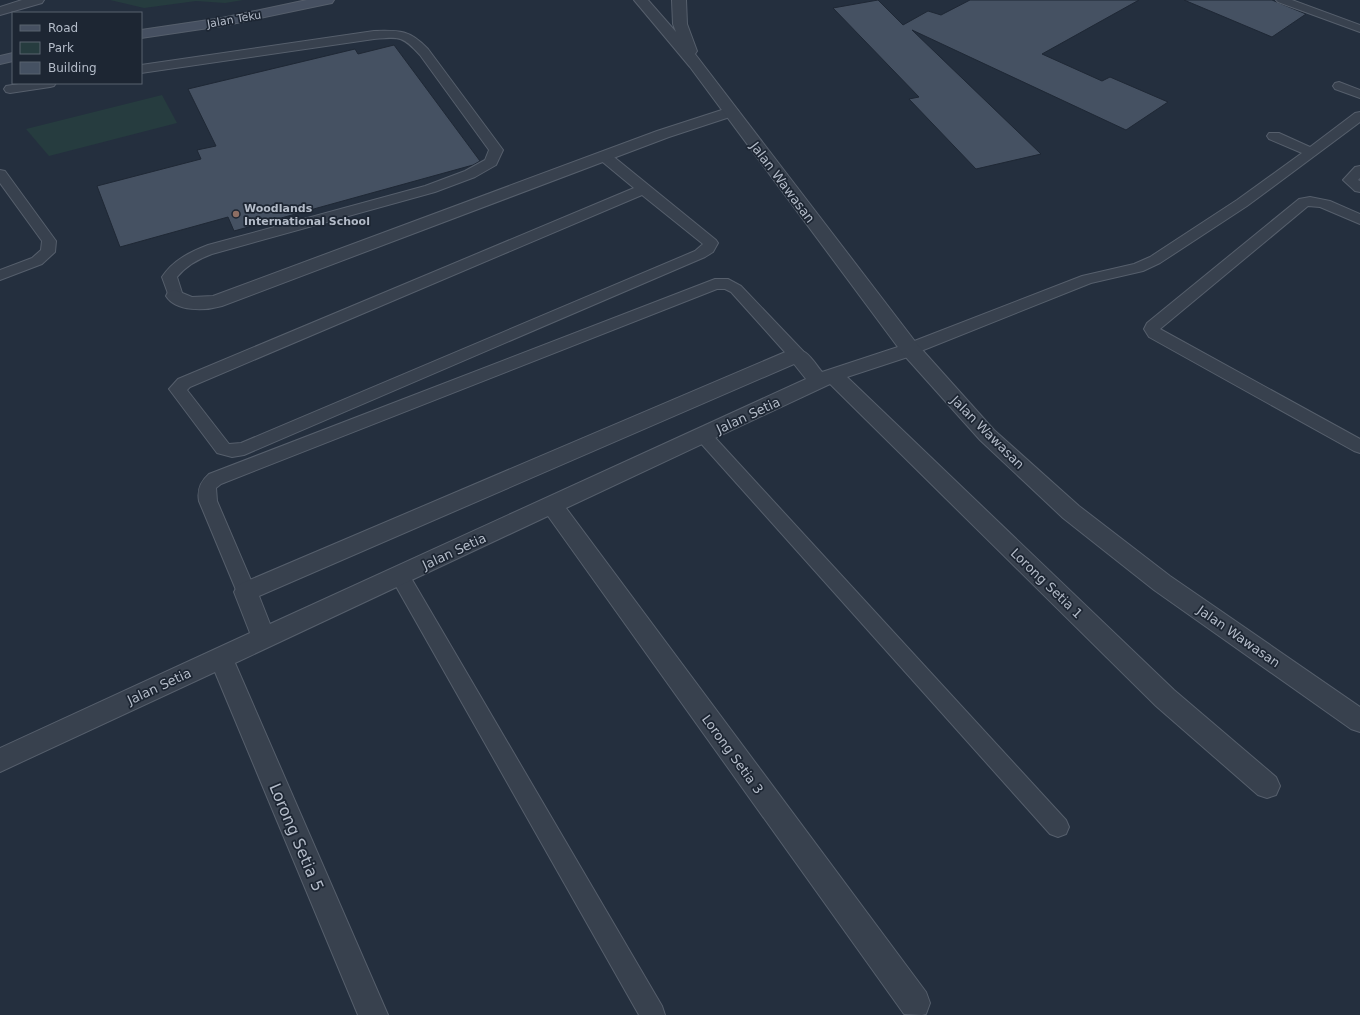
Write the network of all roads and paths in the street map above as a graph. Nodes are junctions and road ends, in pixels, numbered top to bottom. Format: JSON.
{"nodes":[{"id":1,"x":37,"y":0,"type":"edge"},
{"id":2,"x":327,"y":0,"type":"edge"},
{"id":3,"x":641,"y":0,"type":"edge"},
{"id":4,"x":679,"y":0,"type":"edge"},
{"id":5,"x":1282,"y":0,"type":"edge"},
{"id":6,"x":0,"y":11,"type":"edge"},
{"id":7,"x":1360,"y":29,"type":"edge"},
{"id":8,"x":142,"y":34,"type":"edge"},
{"id":9,"x":12,"y":57,"type":"edge"},
{"id":10,"x":0,"y":60,"type":"edge"},
{"id":11,"x":695,"y":64,"type":"junction"},
{"id":12,"x":142,"y":69,"type":"edge"},
{"id":13,"x":43,"y":84,"type":"edge"},
{"id":14,"x":1339,"y":86,"type":"dead end"},
{"id":15,"x":10,"y":89,"type":"dead end"},
{"id":16,"x":1360,"y":94,"type":"edge"},
{"id":17,"x":730,"y":112,"type":"junction"},
{"id":18,"x":1360,"y":116,"type":"edge"},
{"id":19,"x":1274,"y":136,"type":"dead end"},
{"id":20,"x":1311,"y":152,"type":"junction"},
{"id":21,"x":604,"y":156,"type":"junction"},
{"id":22,"x":1360,"y":170,"type":"edge"},
{"id":23,"x":0,"y":174,"type":"edge"},
{"id":24,"x":1360,"y":188,"type":"edge"},
{"id":25,"x":644,"y":189,"type":"junction"},
{"id":26,"x":1360,"y":220,"type":"edge"},
{"id":27,"x":0,"y":275,"type":"edge"},
{"id":28,"x":175,"y":296,"type":"joint"},
{"id":29,"x":910,"y":349,"type":"junction"},
{"id":30,"x":797,"y":355,"type":"junction"},
{"id":31,"x":826,"y":378,"type":"junction"},
{"id":32,"x":703,"y":435,"type":"junction"},
{"id":33,"x":1360,"y":447,"type":"edge"},
{"id":34,"x":552,"y":505,"type":"junction"},
{"id":35,"x":400,"y":576,"type":"junction"},
{"id":36,"x":246,"y":592,"type":"junction"},
{"id":37,"x":264,"y":638,"type":"junction"},
{"id":38,"x":221,"y":658,"type":"junction"},
{"id":39,"x":1360,"y":721,"type":"edge"},
{"id":40,"x":0,"y":760,"type":"edge"},
{"id":41,"x":1267,"y":786,"type":"dead end"},
{"id":42,"x":1058,"y":827,"type":"dead end"},
{"id":43,"x":915,"y":1003,"type":"dead end"},
{"id":44,"x":373,"y":1015,"type":"edge"},
{"id":45,"x":653,"y":1015,"type":"edge"}],
"edges":[{"from":1,"to":6,"type":"street"},
{"from":2,"to":8,"type":"main road","name":"Jalan Teku"},
{"from":3,"to":11,"type":"street"},
{"from":4,"to":11,"type":"street"},
{"from":5,"to":7,"type":"lane"},
{"from":9,"to":10,"type":"main road"},
{"from":11,"to":17,"type":"street","name":"Jalan Wawasan"},
{"from":12,"to":28,"type":"lane"},
{"from":13,"to":15,"type":"lane"},
{"from":14,"to":16,"type":"lane"},
{"from":17,"to":21,"type":"street"},
{"from":17,"to":29,"type":"street","name":"Jalan Wawasan"},
{"from":18,"to":20,"type":"lane"},
{"from":19,"to":20,"type":"lane"},
{"from":20,"to":29,"type":"lane"},
{"from":21,"to":25,"type":"lane"},
{"from":21,"to":28,"type":"street"},
{"from":22,"to":24,"type":"lane"},
{"from":23,"to":27,"type":"lane"},
{"from":25,"to":25,"type":"lane"},
{"from":26,"to":33,"type":"lane"},
{"from":29,"to":31,"type":"street","name":"Jalan Setia"},
{"from":29,"to":39,"type":"street","name":"Jalan Wawasan"},
{"from":30,"to":31,"type":"street","name":"Lorong Setia 1"},
{"from":30,"to":36,"type":"street"},
{"from":30,"to":36,"type":"lane"},
{"from":31,"to":32,"type":"street","name":"Jalan Setia"},
{"from":31,"to":41,"type":"street","name":"Lorong Setia 1"},
{"from":32,"to":34,"type":"street","name":"Jalan Setia"},
{"from":32,"to":42,"type":"lane"},
{"from":34,"to":35,"type":"street","name":"Jalan Setia"},
{"from":34,"to":43,"type":"street","name":"Lorong Setia 3"},
{"from":35,"to":37,"type":"street","name":"Jalan Setia"},
{"from":35,"to":45,"type":"lane"},
{"from":36,"to":37,"type":"street"},
{"from":37,"to":38,"type":"street","name":"Jalan Setia"},
{"from":38,"to":40,"type":"street","name":"Jalan Setia"},
{"from":38,"to":44,"type":"street","name":"Lorong Setia 5"}]}
